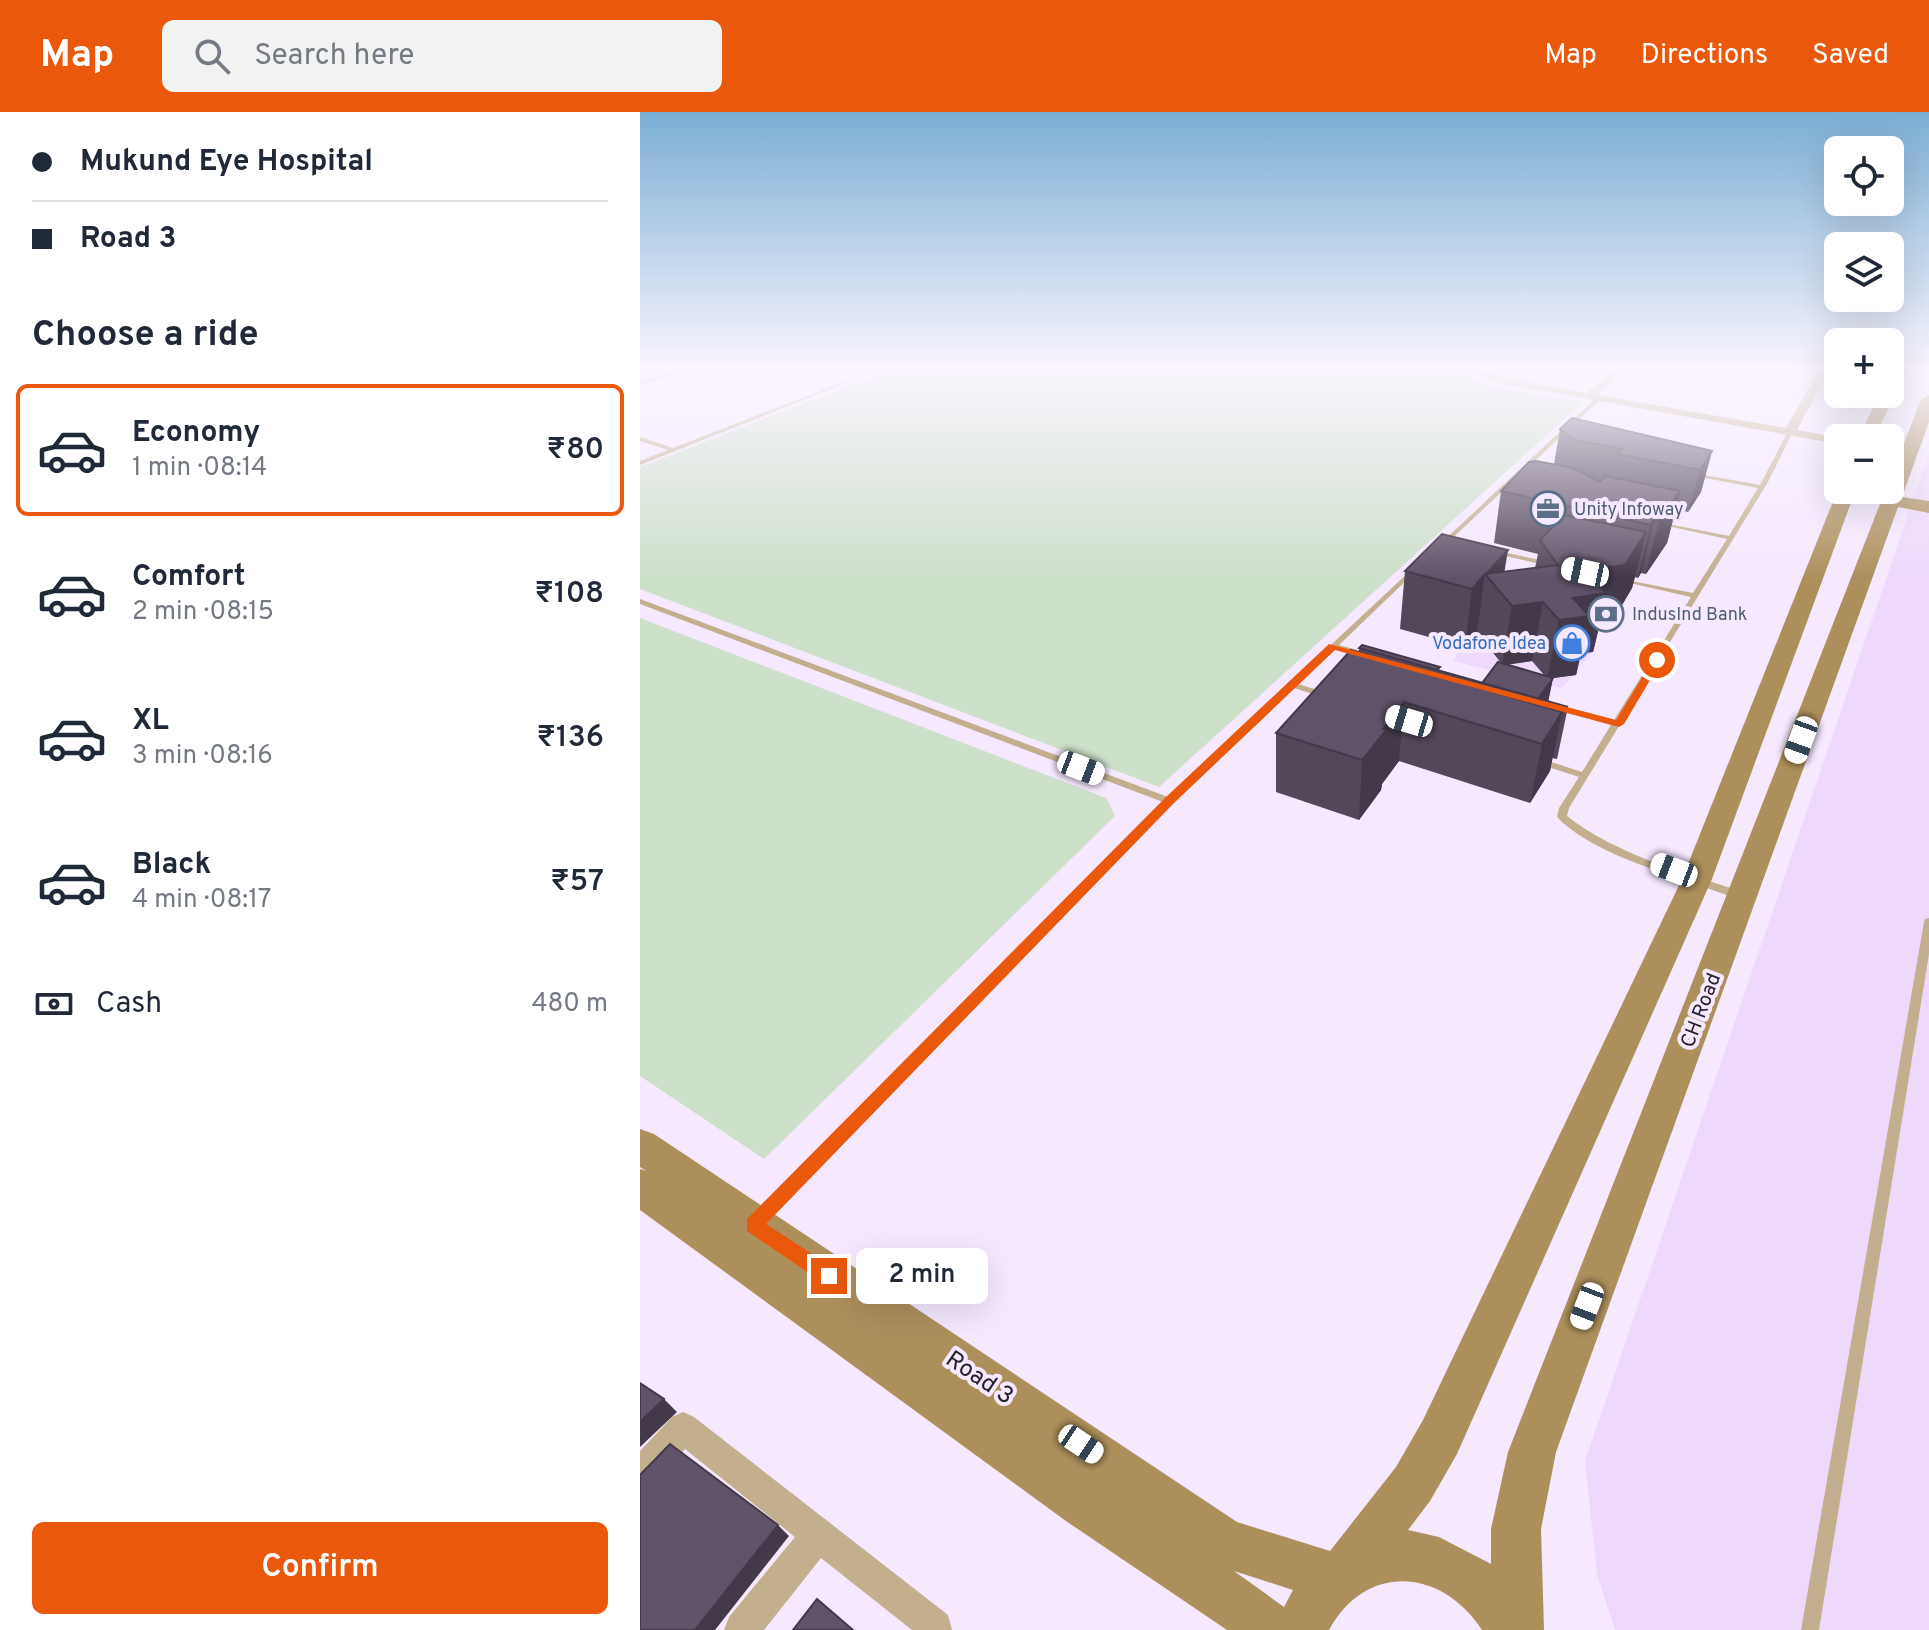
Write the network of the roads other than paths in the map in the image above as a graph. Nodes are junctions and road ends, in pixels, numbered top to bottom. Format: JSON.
{"nodes":[{"id":1,"x":707,"y":437,"type":"edge"},
{"id":2,"x":1556,"y":437,"type":"edge"},
{"id":3,"x":1788,"y":437,"type":"edge"},
{"id":4,"x":640,"y":439,"type":"edge"},
{"id":5,"x":1547,"y":446,"type":"junction"},
{"id":6,"x":1563,"y":449,"type":"edge"},
{"id":7,"x":673,"y":450,"type":"junction"},
{"id":8,"x":640,"y":463,"type":"edge"},
{"id":9,"x":1685,"y":473,"type":"edge"},
{"id":10,"x":1762,"y":487,"type":"junction"},
{"id":11,"x":1501,"y":489,"type":"junction"},
{"id":12,"x":1516,"y":493,"type":"edge"},
{"id":13,"x":1838,"y":504,"type":"edge"},
{"id":14,"x":1888,"y":504,"type":"edge"},
{"id":15,"x":1891,"y":504,"type":"edge"},
{"id":16,"x":1898,"y":504,"type":"edge"},
{"id":17,"x":1929,"y":507,"type":"edge"},
{"id":18,"x":1929,"y":516,"type":"edge"},
{"id":19,"x":1655,"y":522,"type":"edge"},
{"id":20,"x":1731,"y":538,"type":"junction"},
{"id":21,"x":1445,"y":542,"type":"junction"},
{"id":22,"x":1460,"y":545,"type":"edge"},
{"id":23,"x":1489,"y":551,"type":"edge"},
{"id":24,"x":1434,"y":552,"type":"edge"},
{"id":25,"x":1423,"y":563,"type":"edge"},
{"id":26,"x":1563,"y":567,"type":"edge"},
{"id":27,"x":1608,"y":577,"type":"edge"},
{"id":28,"x":1696,"y":596,"type":"junction"},
{"id":29,"x":640,"y":601,"type":"edge"},
{"id":30,"x":1333,"y":646,"type":"junction"},
{"id":31,"x":1378,"y":658,"type":"edge"},
{"id":32,"x":1292,"y":685,"type":"junction"},
{"id":33,"x":1336,"y":699,"type":"edge"},
{"id":34,"x":1544,"y":703,"type":"edge"},
{"id":35,"x":1619,"y":724,"type":"junction"},
{"id":36,"x":1526,"y":758,"type":"edge"},
{"id":37,"x":1585,"y":776,"type":"junction"},
{"id":38,"x":1169,"y":801,"type":"junction"},
{"id":39,"x":1697,"y":879,"type":"junction"},
{"id":40,"x":1743,"y":897,"type":"junction"},
{"id":41,"x":1929,"y":922,"type":"edge"},
{"id":42,"x":640,"y":1146,"type":"edge"},
{"id":43,"x":640,"y":1187,"type":"edge"},
{"id":44,"x":753,"y":1225,"type":"junction"},
{"id":45,"x":640,"y":1474,"type":"edge"},
{"id":46,"x":817,"y":1537,"type":"junction"},
{"id":47,"x":1341,"y":1573,"type":"junction"},
{"id":48,"x":936,"y":1627,"type":"dead end"},
{"id":49,"x":742,"y":1630,"type":"edge"},
{"id":50,"x":1271,"y":1630,"type":"edge"},
{"id":51,"x":1300,"y":1630,"type":"edge"},
{"id":52,"x":1514,"y":1630,"type":"edge"},
{"id":53,"x":1810,"y":1630,"type":"edge"}],
"edges":[{"from":1,"to":7,"type":"lane"},
{"from":2,"to":5,"type":"lane"},
{"from":3,"to":10,"type":"lane"},
{"from":4,"to":7,"type":"lane"},
{"from":5,"to":6,"type":"lane"},
{"from":5,"to":11,"type":"lane"},
{"from":7,"to":8,"type":"lane"},
{"from":9,"to":10,"type":"lane"},
{"from":10,"to":20,"type":"lane"},
{"from":11,"to":12,"type":"lane"},
{"from":11,"to":21,"type":"lane"},
{"from":13,"to":39,"type":"street"},
{"from":14,"to":40,"type":"street","name":"CH Road"},
{"from":15,"to":18,"type":"street"},
{"from":16,"to":17,"type":"street"},
{"from":19,"to":20,"type":"lane"},
{"from":20,"to":28,"type":"lane"},
{"from":21,"to":22,"type":"lane"},
{"from":21,"to":24,"type":"lane"},
{"from":23,"to":26,"type":"lane"},
{"from":25,"to":30,"type":"lane"},
{"from":27,"to":28,"type":"lane"},
{"from":28,"to":35,"type":"lane"},
{"from":29,"to":38,"type":"lane"},
{"from":30,"to":31,"type":"lane"},
{"from":30,"to":32,"type":"lane"},
{"from":32,"to":33,"type":"lane"},
{"from":32,"to":38,"type":"lane"},
{"from":34,"to":35,"type":"lane"},
{"from":35,"to":37,"type":"lane"},
{"from":36,"to":37,"type":"lane"},
{"from":37,"to":39,"type":"lane"},
{"from":38,"to":44,"type":"lane"},
{"from":39,"to":40,"type":"lane"},
{"from":39,"to":47,"type":"street"},
{"from":40,"to":52,"type":"street","name":"CH Road"},
{"from":41,"to":53,"type":"lane"},
{"from":42,"to":44,"type":"street","name":"Road 3"},
{"from":43,"to":50,"type":"street","name":"Road 3"},
{"from":44,"to":47,"type":"street","name":"Road 3"},
{"from":45,"to":46,"type":"street"},
{"from":46,"to":48,"type":"street"},
{"from":46,"to":49,"type":"street"},
{"from":47,"to":51,"type":"street"},
{"from":47,"to":52,"type":"street","name":"CH Road"}]}
